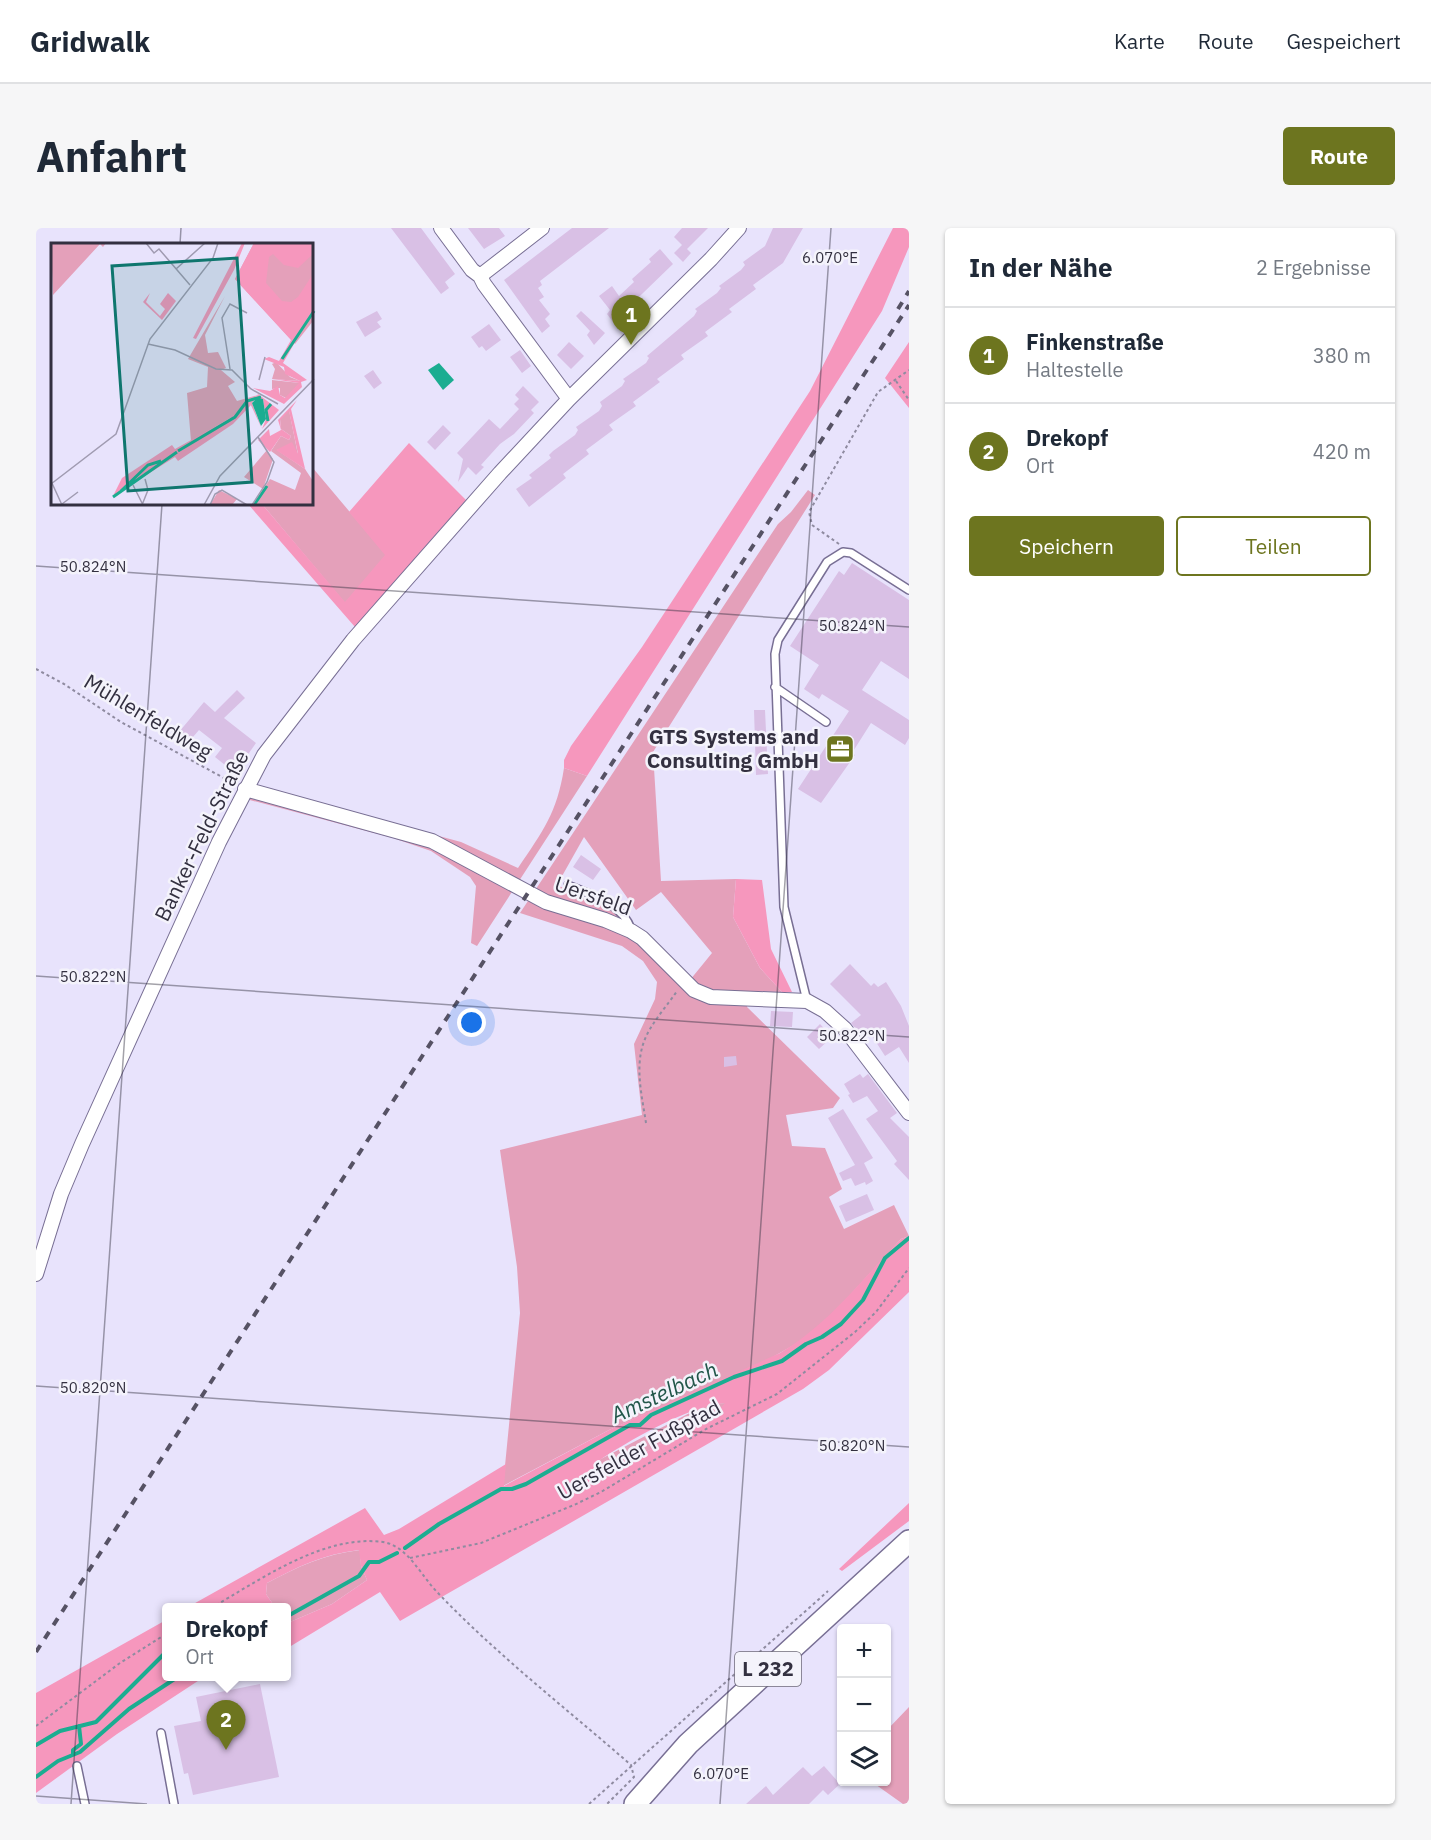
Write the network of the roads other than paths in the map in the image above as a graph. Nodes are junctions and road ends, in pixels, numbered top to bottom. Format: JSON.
{"nodes":[{"id":1,"x":441,"y":228,"type":"edge"},
{"id":2,"x":542,"y":228,"type":"edge"},
{"id":3,"x":739,"y":228,"type":"edge"},
{"id":4,"x":480,"y":276,"type":"junction"},
{"id":5,"x":569,"y":399,"type":"junction"},
{"id":6,"x":909,"y":590,"type":"edge"},
{"id":7,"x":775,"y":687,"type":"junction"},
{"id":8,"x":826,"y":722,"type":"dead end"},
{"id":9,"x":245,"y":789,"type":"junction"},
{"id":10,"x":568,"y":885,"type":"dead end"},
{"id":11,"x":631,"y":931,"type":"junction"},
{"id":12,"x":807,"y":1001,"type":"junction"},
{"id":13,"x":909,"y":1113,"type":"edge"},
{"id":14,"x":36,"y":1274,"type":"edge"},
{"id":15,"x":909,"y":1541,"type":"edge"},
{"id":16,"x":160,"y":1733,"type":"dead end"},
{"id":17,"x":77,"y":1766,"type":"dead end"},
{"id":18,"x":86,"y":1804,"type":"edge"},
{"id":19,"x":174,"y":1804,"type":"edge"},
{"id":20,"x":635,"y":1804,"type":"edge"}],
"edges":[{"from":1,"to":4,"type":"street"},
{"from":2,"to":4,"type":"street"},
{"from":3,"to":5,"type":"street","name":"Banker-Feld-Straße"},
{"from":4,"to":5,"type":"street"},
{"from":5,"to":9,"type":"street","name":"Banker-Feld-Straße"},
{"from":6,"to":7,"type":"lane"},
{"from":7,"to":8,"type":"lane"},
{"from":7,"to":12,"type":"lane"},
{"from":9,"to":11,"type":"street","name":"Uersfeld"},
{"from":9,"to":14,"type":"street","name":"Banker-Feld-Straße"},
{"from":10,"to":11,"type":"lane"},
{"from":11,"to":12,"type":"street","name":"Uersfeld"},
{"from":12,"to":13,"type":"street"},
{"from":15,"to":20,"type":"main road","number":"L 232"},
{"from":16,"to":19,"type":"lane"},
{"from":17,"to":18,"type":"lane"}]}
